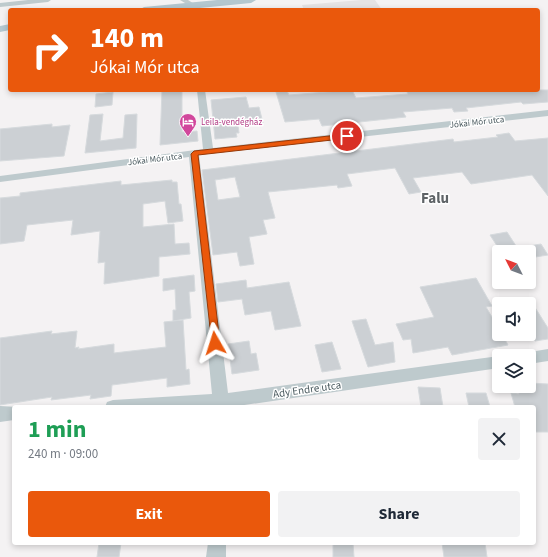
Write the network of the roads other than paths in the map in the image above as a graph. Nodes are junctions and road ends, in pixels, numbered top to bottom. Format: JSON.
{"nodes":[{"id":1,"x":48,"y":0,"type":"edge"},
{"id":2,"x":251,"y":0,"type":"edge"},
{"id":3,"x":190,"y":4,"type":"edge"},
{"id":4,"x":0,"y":5,"type":"edge"},
{"id":5,"x":159,"y":8,"type":"edge"},
{"id":6,"x":201,"y":92,"type":"edge"},
{"id":7,"x":548,"y":114,"type":"edge"},
{"id":8,"x":208,"y":152,"type":"junction"},
{"id":9,"x":194,"y":154,"type":"junction"},
{"id":10,"x":0,"y":179,"type":"edge"},
{"id":11,"x":548,"y":355,"type":"edge"},
{"id":12,"x":536,"y":357,"type":"edge"},
{"id":13,"x":492,"y":363,"type":"edge"},
{"id":14,"x":226,"y":402,"type":"edge"},
{"id":15,"x":158,"y":405,"type":"edge"},
{"id":16,"x":12,"y":413,"type":"edge"},
{"id":17,"x":0,"y":414,"type":"edge"},
{"id":18,"x":217,"y":545,"type":"edge"},
{"id":19,"x":216,"y":557,"type":"edge"}],
"edges":[{"from":1,"to":4,"type":"street"},
{"from":2,"to":3,"type":"main road"},
{"from":3,"to":5,"type":"main road"},
{"from":6,"to":8,"type":"street"},
{"from":7,"to":8,"type":"street","name":"Jókai Mór utca"},
{"from":8,"to":9,"type":"street","name":"Jókai Mór utca"},
{"from":9,"to":10,"type":"street","name":"Jókai Mór utca"},
{"from":9,"to":14,"type":"street"},
{"from":11,"to":12,"type":"street"},
{"from":13,"to":14,"type":"street","name":"Ady Endre utca"},
{"from":14,"to":15,"type":"street","name":"Ady Endre utca"},
{"from":16,"to":17,"type":"street"},
{"from":18,"to":19,"type":"street"}]}
